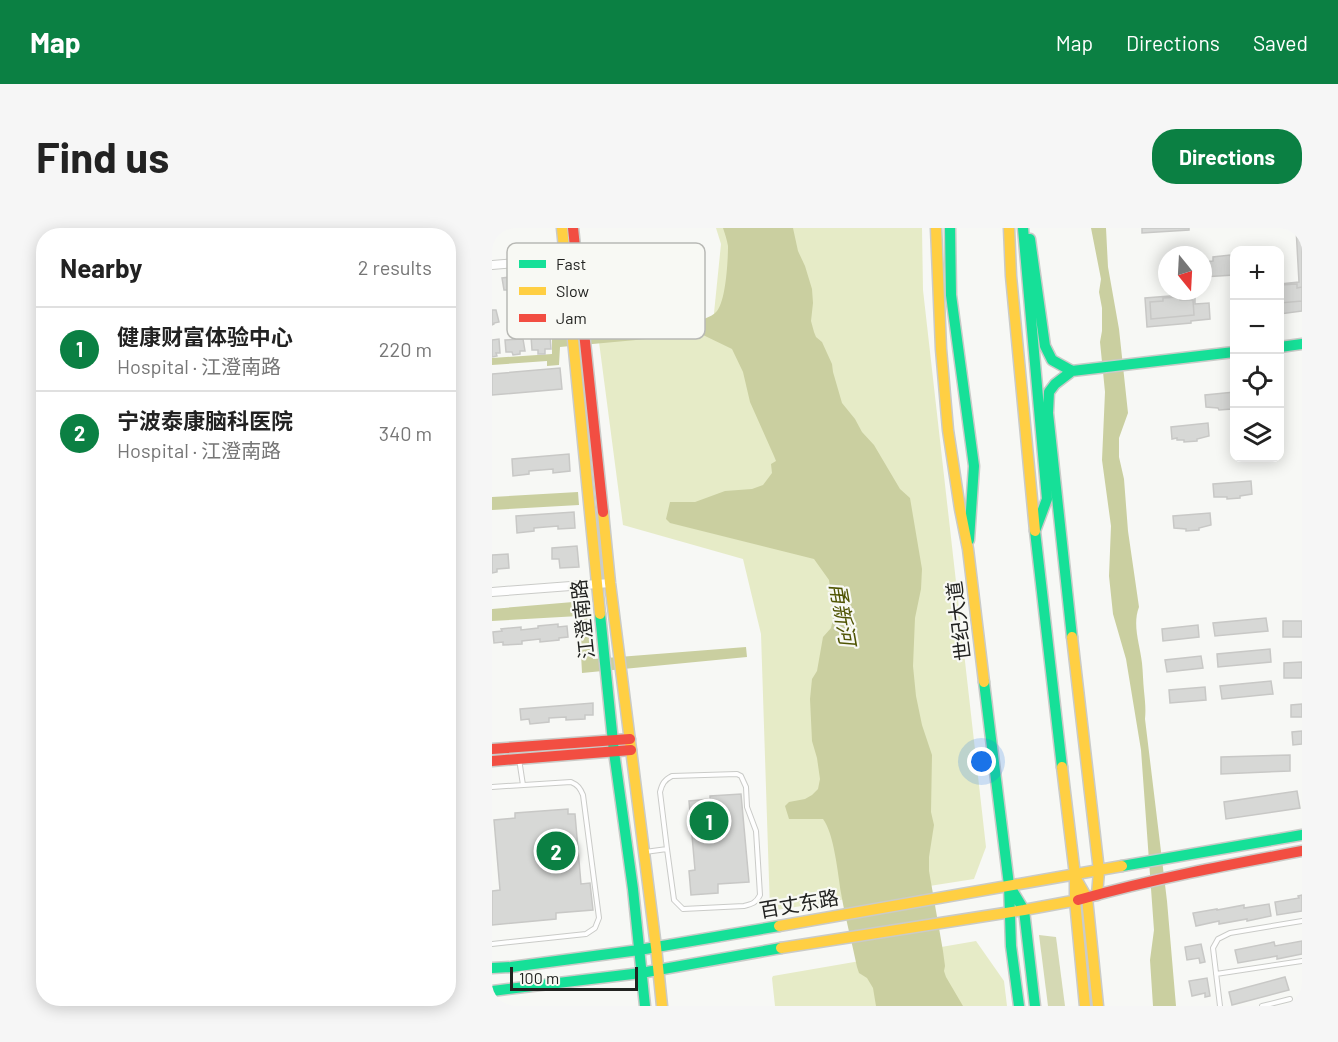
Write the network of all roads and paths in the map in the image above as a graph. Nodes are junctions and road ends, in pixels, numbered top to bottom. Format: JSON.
{"nodes":[{"id":1,"x":562,"y":228,"type":"edge"},
{"id":2,"x":573,"y":228,"type":"edge"},
{"id":3,"x":936,"y":228,"type":"edge"},
{"id":4,"x":951,"y":228,"type":"edge"},
{"id":5,"x":1009,"y":228,"type":"edge"},
{"id":6,"x":1023,"y":228,"type":"edge"},
{"id":7,"x":1029,"y":228,"type":"edge"},
{"id":8,"x":566,"y":243,"type":"edge"},
{"id":9,"x":572,"y":243,"type":"edge"},
{"id":10,"x":507,"y":264,"type":"edge"},
{"id":11,"x":492,"y":265,"type":"edge"},
{"id":12,"x":577,"y":339,"type":"edge"},
{"id":13,"x":580,"y":339,"type":"edge"},
{"id":14,"x":1302,"y":344,"type":"edge"},
{"id":15,"x":1284,"y":346,"type":"edge"},
{"id":16,"x":1230,"y":352,"type":"edge"},
{"id":17,"x":1072,"y":370,"type":"junction"},
{"id":18,"x":1035,"y":531,"type":"junction"},
{"id":19,"x":968,"y":549,"type":"junction"},
{"id":20,"x":610,"y":584,"type":"junction"},
{"id":21,"x":598,"y":585,"type":"junction"},
{"id":22,"x":492,"y":592,"type":"edge"},
{"id":23,"x":630,"y":745,"type":"junction"},
{"id":24,"x":613,"y":746,"type":"junction"},
{"id":25,"x":492,"y":749,"type":"edge"},
{"id":26,"x":519,"y":759,"type":"junction"},
{"id":27,"x":492,"y":761,"type":"edge"},
{"id":28,"x":523,"y":785,"type":"junction"},
{"id":29,"x":492,"y":787,"type":"edge"},
{"id":30,"x":1302,"y":835,"type":"edge"},
{"id":31,"x":667,"y":849,"type":"junction"},
{"id":32,"x":1302,"y":850,"type":"edge"},
{"id":33,"x":644,"y":852,"type":"junction"},
{"id":34,"x":1105,"y":870,"type":"junction"},
{"id":35,"x":1075,"y":875,"type":"junction"},
{"id":36,"x":1009,"y":885,"type":"junction"},
{"id":37,"x":1092,"y":896,"type":"junction"},
{"id":38,"x":1075,"y":901,"type":"junction"},
{"id":39,"x":1024,"y":910,"type":"junction"},
{"id":40,"x":1008,"y":913,"type":"junction"},
{"id":41,"x":1302,"y":921,"type":"edge"},
{"id":42,"x":492,"y":944,"type":"edge"},
{"id":43,"x":656,"y":947,"type":"junction"},
{"id":44,"x":639,"y":950,"type":"junction"},
{"id":45,"x":1302,"y":961,"type":"edge"},
{"id":46,"x":492,"y":968,"type":"edge"},
{"id":47,"x":658,"y":970,"type":"junction"},
{"id":48,"x":641,"y":973,"type":"junction"},
{"id":49,"x":1216,"y":974,"type":"junction"},
{"id":50,"x":492,"y":991,"type":"edge"},
{"id":51,"x":1290,"y":999,"type":"dead end"},
{"id":52,"x":645,"y":1006,"type":"edge"},
{"id":53,"x":662,"y":1006,"type":"edge"},
{"id":54,"x":1018,"y":1006,"type":"edge"},
{"id":55,"x":1035,"y":1006,"type":"edge"},
{"id":56,"x":1085,"y":1006,"type":"edge"},
{"id":57,"x":1098,"y":1006,"type":"edge"},
{"id":58,"x":1220,"y":1006,"type":"edge"},
{"id":59,"x":1262,"y":1006,"type":"edge"}],
"edges":[{"from":1,"to":8,"type":"main road","name":"江澄南路"},
{"from":2,"to":9,"type":"main road","name":"江澄南路"},
{"from":3,"to":19,"type":"main road"},
{"from":4,"to":19,"type":"main road","name":"世纪大道"},
{"from":5,"to":18,"type":"main road"},
{"from":6,"to":18,"type":"main road"},
{"from":7,"to":17,"type":"main road"},
{"from":10,"to":11,"type":"street"},
{"from":12,"to":21,"type":"main road","name":"江澄南路"},
{"from":13,"to":20,"type":"main road","name":"江澄南路"},
{"from":14,"to":15,"type":"main road"},
{"from":16,"to":17,"type":"main road"},
{"from":17,"to":34,"type":"main road"},
{"from":18,"to":35,"type":"main road"},
{"from":19,"to":36,"type":"main road","name":"世纪大道"},
{"from":20,"to":21,"type":"street"},
{"from":20,"to":23,"type":"main road","name":"江澄南路"},
{"from":21,"to":22,"type":"street"},
{"from":21,"to":24,"type":"main road","name":"江澄南路"},
{"from":23,"to":24,"type":"main road"},
{"from":23,"to":33,"type":"main road","name":"江澄南路"},
{"from":24,"to":25,"type":"main road"},
{"from":24,"to":26,"type":"main road"},
{"from":24,"to":44,"type":"main road","name":"江澄南路"},
{"from":26,"to":27,"type":"main road"},
{"from":26,"to":28,"type":"lane"},
{"from":28,"to":29,"type":"lane"},
{"from":28,"to":42,"type":"lane"},
{"from":30,"to":34,"type":"main road","name":"百丈东路"},
{"from":31,"to":31,"type":"lane"},
{"from":31,"to":33,"type":"lane"},
{"from":32,"to":37,"type":"main road","name":"百丈东路"},
{"from":33,"to":43,"type":"main road","name":"江澄南路"},
{"from":34,"to":35,"type":"main road","name":"百丈东路"},
{"from":34,"to":37,"type":"main road"},
{"from":35,"to":36,"type":"main road","name":"百丈东路"},
{"from":35,"to":37,"type":"main road"},
{"from":35,"to":38,"type":"main road"},
{"from":36,"to":39,"type":"main road","name":"世纪大道"},
{"from":36,"to":40,"type":"main road"},
{"from":36,"to":43,"type":"main road","name":"百丈东路"},
{"from":37,"to":38,"type":"main road","name":"百丈东路"},
{"from":37,"to":57,"type":"main road"},
{"from":38,"to":39,"type":"main road","name":"百丈东路"},
{"from":38,"to":56,"type":"main road"},
{"from":39,"to":40,"type":"main road","name":"百丈东路"},
{"from":39,"to":55,"type":"main road","name":"世纪大道"},
{"from":40,"to":47,"type":"main road","name":"百丈东路"},
{"from":40,"to":54,"type":"main road"},
{"from":41,"to":49,"type":"lane"},
{"from":43,"to":44,"type":"main road","name":"百丈东路"},
{"from":43,"to":47,"type":"main road","name":"江澄南路"},
{"from":44,"to":46,"type":"main road","name":"百丈东路"},
{"from":44,"to":48,"type":"main road","name":"江澄南路"},
{"from":45,"to":49,"type":"lane"},
{"from":47,"to":48,"type":"main road","name":"百丈东路"},
{"from":47,"to":53,"type":"main road","name":"江澄南路"},
{"from":48,"to":50,"type":"main road","name":"百丈东路"},
{"from":48,"to":52,"type":"main road","name":"江澄南路"},
{"from":49,"to":58,"type":"lane"},
{"from":51,"to":59,"type":"lane"}]}
